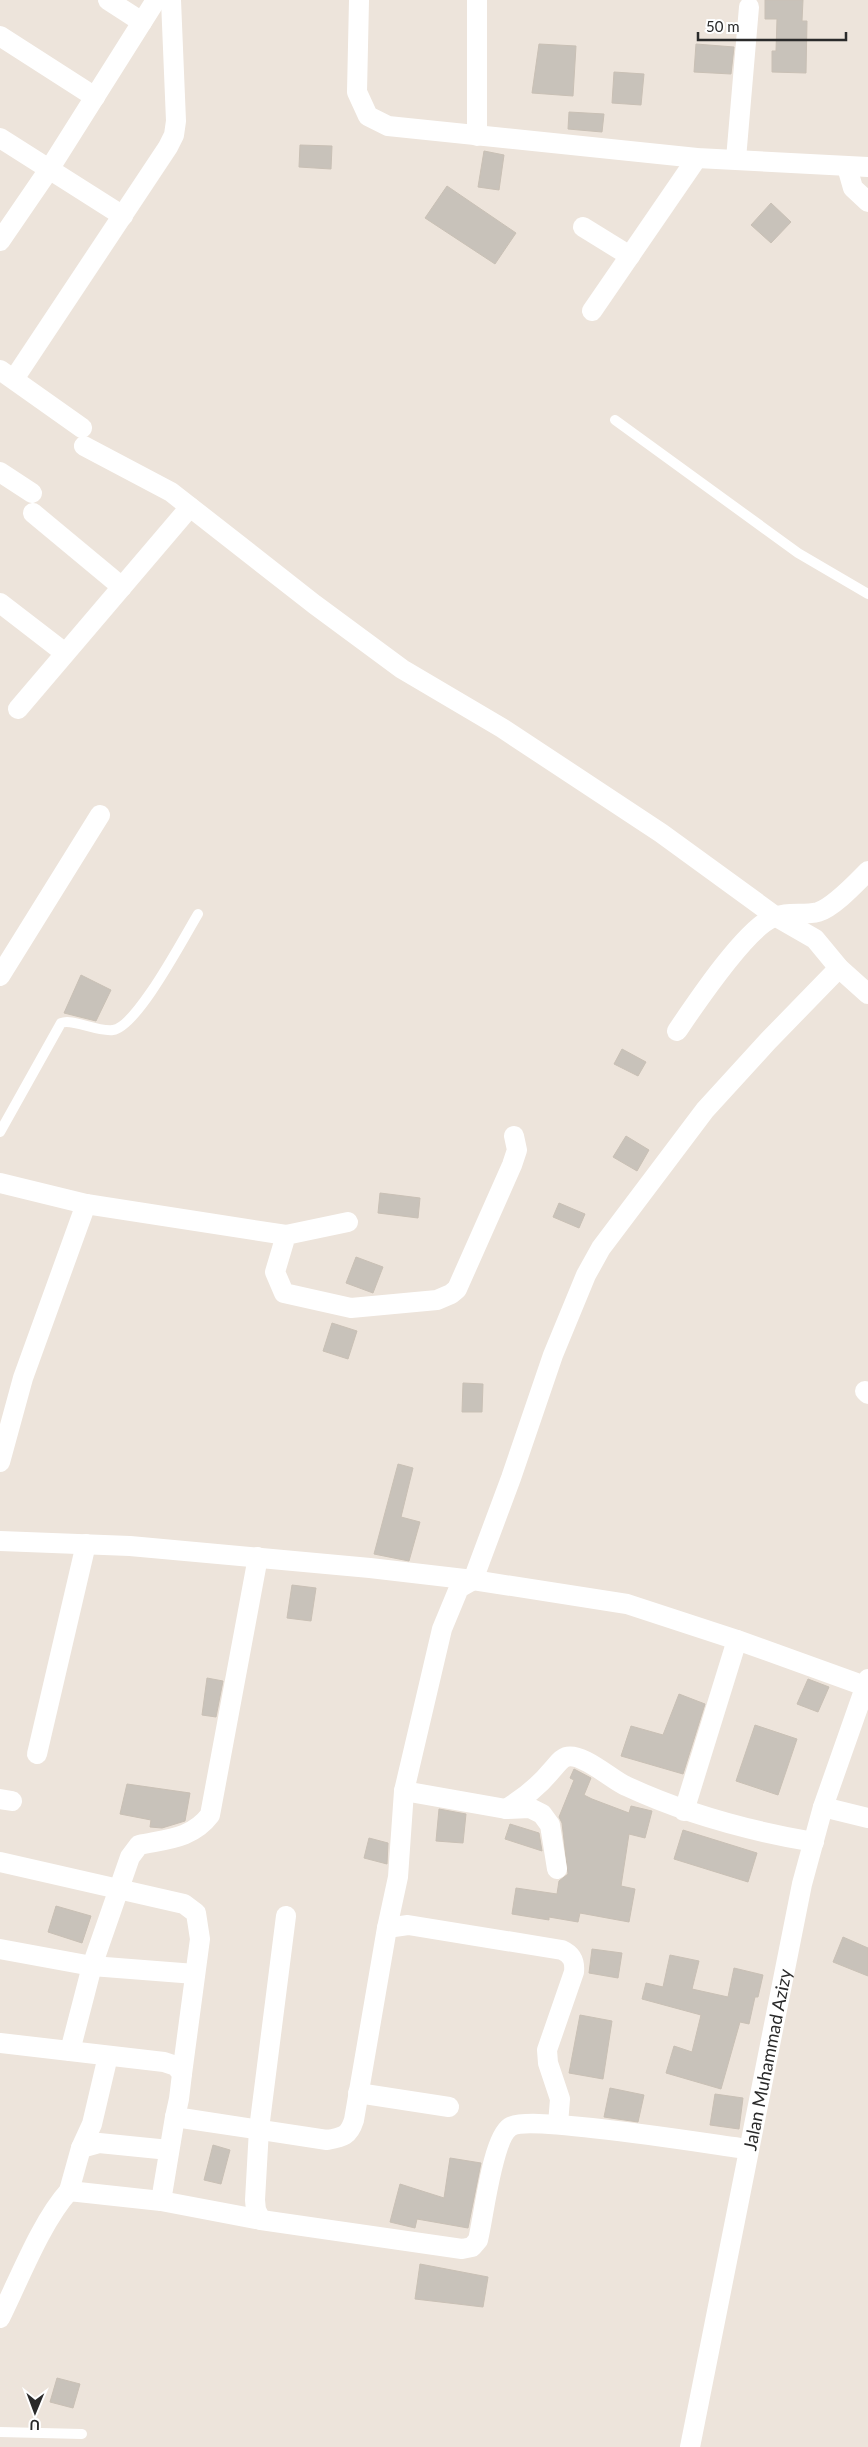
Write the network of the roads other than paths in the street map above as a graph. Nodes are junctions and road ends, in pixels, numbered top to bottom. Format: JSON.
{"nodes":[{"id":1,"x":108,"y":0,"type":"edge"},
{"id":2,"x":156,"y":0,"type":"edge"},
{"id":3,"x":171,"y":0,"type":"edge"},
{"id":4,"x":359,"y":0,"type":"edge"},
{"id":5,"x":477,"y":0,"type":"edge"},
{"id":6,"x":749,"y":7,"type":"dead end"},
{"id":7,"x":142,"y":22,"type":"junction"},
{"id":8,"x":0,"y":36,"type":"edge"},
{"id":9,"x":95,"y":97,"type":"junction"},
{"id":10,"x":477,"y":136,"type":"junction"},
{"id":11,"x":0,"y":138,"type":"edge"},
{"id":12,"x":696,"y":158,"type":"junction"},
{"id":13,"x":736,"y":159,"type":"junction"},
{"id":14,"x":847,"y":167,"type":"junction"},
{"id":15,"x":868,"y":167,"type":"edge"},
{"id":16,"x":50,"y":168,"type":"junction"},
{"id":17,"x":868,"y":202,"type":"edge"},
{"id":18,"x":122,"y":216,"type":"junction"},
{"id":19,"x":583,"y":228,"type":"dead end"},
{"id":20,"x":0,"y":241,"type":"edge"},
{"id":21,"x":630,"y":256,"type":"junction"},
{"id":22,"x":592,"y":311,"type":"dead end"},
{"id":23,"x":7,"y":374,"type":"edge"},
{"id":24,"x":615,"y":420,"type":"dead end"},
{"id":25,"x":0,"y":472,"type":"edge"},
{"id":26,"x":32,"y":493,"type":"dead end"},
{"id":27,"x":190,"y":507,"type":"junction"},
{"id":28,"x":34,"y":513,"type":"dead end"},
{"id":29,"x":122,"y":587,"type":"junction"},
{"id":30,"x":868,"y":594,"type":"edge"},
{"id":31,"x":0,"y":603,"type":"edge"},
{"id":32,"x":65,"y":653,"type":"junction"},
{"id":33,"x":18,"y":709,"type":"dead end"},
{"id":34,"x":100,"y":814,"type":"dead end"},
{"id":35,"x":868,"y":871,"type":"edge"},
{"id":36,"x":819,"y":912,"type":"junction"},
{"id":37,"x":198,"y":914,"type":"dead end"},
{"id":38,"x":775,"y":916,"type":"junction"},
{"id":39,"x":814,"y":939,"type":"junction"},
{"id":40,"x":840,"y":968,"type":"junction"},
{"id":41,"x":0,"y":976,"type":"edge"},
{"id":42,"x":868,"y":994,"type":"edge"},
{"id":43,"x":677,"y":1032,"type":"dead end"},
{"id":44,"x":0,"y":1132,"type":"edge"},
{"id":45,"x":514,"y":1136,"type":"dead end"},
{"id":46,"x":0,"y":1183,"type":"edge"},
{"id":47,"x":86,"y":1204,"type":"junction"},
{"id":48,"x":348,"y":1222,"type":"dead end"},
{"id":49,"x":286,"y":1235,"type":"junction"},
{"id":50,"x":0,"y":1462,"type":"edge"},
{"id":51,"x":0,"y":1541,"type":"edge"},
{"id":52,"x":86,"y":1544,"type":"junction"},
{"id":53,"x":258,"y":1557,"type":"junction"},
{"id":54,"x":473,"y":1580,"type":"junction"},
{"id":55,"x":737,"y":1640,"type":"junction"},
{"id":56,"x":866,"y":1683,"type":"edge"},
{"id":57,"x":37,"y":1754,"type":"dead end"},
{"id":58,"x":404,"y":1791,"type":"junction"},
{"id":59,"x":823,"y":1807,"type":"junction"},
{"id":60,"x":506,"y":1809,"type":"junction"},
{"id":61,"x":684,"y":1811,"type":"junction"},
{"id":62,"x":868,"y":1818,"type":"edge"},
{"id":63,"x":814,"y":1842,"type":"junction"},
{"id":64,"x":0,"y":1862,"type":"edge"},
{"id":65,"x":557,"y":1868,"type":"dead end"},
{"id":66,"x":118,"y":1888,"type":"junction"},
{"id":67,"x":286,"y":1916,"type":"dead end"},
{"id":68,"x":387,"y":1928,"type":"junction"},
{"id":69,"x":0,"y":1949,"type":"edge"},
{"id":70,"x":92,"y":1966,"type":"junction"},
{"id":71,"x":195,"y":1974,"type":"junction"},
{"id":72,"x":0,"y":2043,"type":"edge"},
{"id":73,"x":70,"y":2051,"type":"junction"},
{"id":74,"x":108,"y":2056,"type":"junction"},
{"id":75,"x":182,"y":2074,"type":"junction"},
{"id":76,"x":358,"y":2093,"type":"junction"},
{"id":77,"x":449,"y":2107,"type":"dead end"},
{"id":78,"x":175,"y":2117,"type":"junction"},
{"id":79,"x":558,"y":2124,"type":"junction"},
{"id":80,"x":259,"y":2129,"type":"junction"},
{"id":81,"x":81,"y":2148,"type":"junction"},
{"id":82,"x":748,"y":2149,"type":"junction"},
{"id":83,"x":169,"y":2150,"type":"junction"},
{"id":84,"x":69,"y":2191,"type":"junction"},
{"id":85,"x":161,"y":2201,"type":"junction"},
{"id":86,"x":261,"y":2220,"type":"junction"},
{"id":87,"x":0,"y":2318,"type":"edge"},
{"id":88,"x":0,"y":2432,"type":"edge"},
{"id":89,"x":82,"y":2434,"type":"dead end"},
{"id":90,"x":690,"y":2447,"type":"edge"}],
"edges":[{"from":1,"to":7,"type":"street"},
{"from":2,"to":7,"type":"street"},
{"from":3,"to":18,"type":"street"},
{"from":4,"to":10,"type":"street"},
{"from":5,"to":10,"type":"street"},
{"from":6,"to":13,"type":"street"},
{"from":7,"to":9,"type":"street"},
{"from":8,"to":9,"type":"street"},
{"from":9,"to":16,"type":"street"},
{"from":10,"to":12,"type":"street"},
{"from":11,"to":16,"type":"street"},
{"from":12,"to":13,"type":"street"},
{"from":12,"to":21,"type":"street"},
{"from":13,"to":14,"type":"street"},
{"from":14,"to":15,"type":"street"},
{"from":14,"to":17,"type":"street"},
{"from":16,"to":18,"type":"street"},
{"from":16,"to":20,"type":"street"},
{"from":18,"to":23,"type":"street"},
{"from":19,"to":21,"type":"street"},
{"from":21,"to":22,"type":"street"},
{"from":23,"to":27,"type":"street"},
{"from":24,"to":30,"type":"lane"},
{"from":25,"to":26,"type":"street"},
{"from":27,"to":29,"type":"street"},
{"from":27,"to":38,"type":"street"},
{"from":28,"to":29,"type":"street"},
{"from":29,"to":32,"type":"street"},
{"from":31,"to":32,"type":"street"},
{"from":32,"to":33,"type":"street"},
{"from":34,"to":41,"type":"street"},
{"from":35,"to":36,"type":"street"},
{"from":36,"to":38,"type":"street"},
{"from":36,"to":39,"type":"street"},
{"from":37,"to":44,"type":"lane"},
{"from":38,"to":39,"type":"street"},
{"from":38,"to":43,"type":"street"},
{"from":39,"to":40,"type":"street"},
{"from":40,"to":42,"type":"street"},
{"from":40,"to":54,"type":"street"},
{"from":45,"to":49,"type":"street"},
{"from":46,"to":47,"type":"street"},
{"from":47,"to":49,"type":"street"},
{"from":47,"to":50,"type":"street"},
{"from":48,"to":49,"type":"street"},
{"from":51,"to":52,"type":"street"},
{"from":52,"to":53,"type":"street"},
{"from":52,"to":57,"type":"street"},
{"from":53,"to":54,"type":"street"},
{"from":53,"to":66,"type":"street"},
{"from":54,"to":55,"type":"street"},
{"from":54,"to":58,"type":"street"},
{"from":55,"to":56,"type":"street"},
{"from":55,"to":61,"type":"street"},
{"from":56,"to":59,"type":"street","name":"Jalan Muhammad Azizy"},
{"from":58,"to":60,"type":"street"},
{"from":58,"to":68,"type":"street"},
{"from":59,"to":62,"type":"street"},
{"from":59,"to":63,"type":"street","name":"Jalan Muhammad Azizy"},
{"from":60,"to":61,"type":"street"},
{"from":60,"to":65,"type":"street"},
{"from":61,"to":63,"type":"street"},
{"from":63,"to":82,"type":"street","name":"Jalan Muhammad Azizy"},
{"from":64,"to":66,"type":"street"},
{"from":66,"to":70,"type":"street"},
{"from":66,"to":71,"type":"street"},
{"from":67,"to":80,"type":"street"},
{"from":68,"to":76,"type":"street"},
{"from":68,"to":79,"type":"street"},
{"from":69,"to":70,"type":"street"},
{"from":70,"to":71,"type":"street"},
{"from":70,"to":73,"type":"street"},
{"from":71,"to":75,"type":"street"},
{"from":72,"to":73,"type":"street"},
{"from":73,"to":74,"type":"street"},
{"from":74,"to":75,"type":"street"},
{"from":74,"to":81,"type":"street"},
{"from":75,"to":78,"type":"street"},
{"from":76,"to":77,"type":"street"},
{"from":76,"to":80,"type":"street"},
{"from":78,"to":80,"type":"street"},
{"from":78,"to":83,"type":"street"},
{"from":79,"to":82,"type":"street"},
{"from":79,"to":86,"type":"street"},
{"from":80,"to":86,"type":"street"},
{"from":81,"to":83,"type":"street"},
{"from":81,"to":84,"type":"street"},
{"from":82,"to":90,"type":"street","name":"Jalan Muhammad Azizy"},
{"from":83,"to":85,"type":"street"},
{"from":84,"to":85,"type":"street"},
{"from":84,"to":87,"type":"street"},
{"from":85,"to":86,"type":"street"},
{"from":88,"to":89,"type":"lane"}]}
